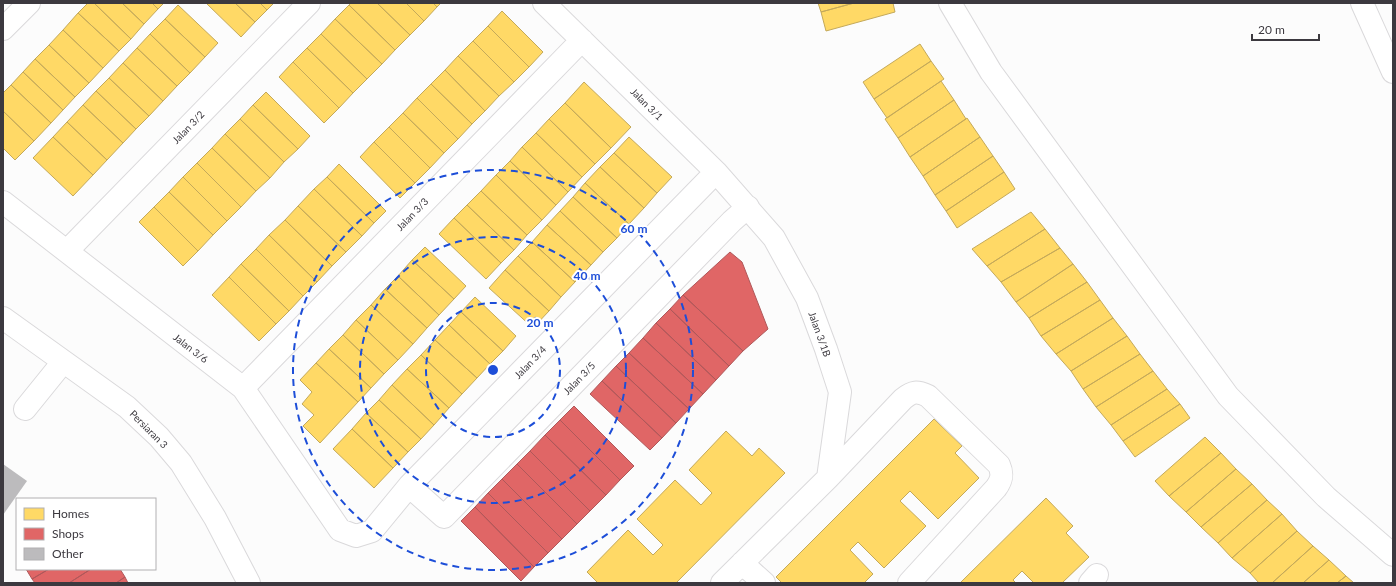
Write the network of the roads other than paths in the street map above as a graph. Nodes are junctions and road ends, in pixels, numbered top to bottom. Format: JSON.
{"nodes":[{"id":1,"x":29,"y":3,"type":"edge"},
{"id":2,"x":308,"y":3,"type":"edge"},
{"id":3,"x":544,"y":3,"type":"edge"},
{"id":4,"x":950,"y":3,"type":"edge"},
{"id":5,"x":1362,"y":3,"type":"edge"},
{"id":6,"x":3,"y":29,"type":"edge"},
{"id":7,"x":582,"y":40,"type":"junction"},
{"id":8,"x":1393,"y":72,"type":"edge"},
{"id":9,"x":716,"y":172,"type":"junction"},
{"id":10,"x":3,"y":202,"type":"edge"},
{"id":11,"x":748,"y":207,"type":"junction"},
{"id":12,"x":67,"y":251,"type":"junction"},
{"id":13,"x":3,"y":318,"type":"edge"},
{"id":14,"x":63,"y":362,"type":"junction"},
{"id":15,"x":243,"y":388,"type":"junction"},
{"id":16,"x":25,"y":409,"type":"dead end"},
{"id":17,"x":828,"y":478,"type":"junction"},
{"id":18,"x":408,"y":486,"type":"junction"},
{"id":19,"x":340,"y":530,"type":"joint"},
{"id":20,"x":1393,"y":556,"type":"edge"},
{"id":21,"x":742,"y":563,"type":"junction"},
{"id":22,"x":249,"y":583,"type":"edge"},
{"id":23,"x":722,"y":583,"type":"edge"},
{"id":24,"x":764,"y":583,"type":"edge"},
{"id":25,"x":909,"y":583,"type":"edge"}],
"edges":[{"from":1,"to":6,"type":"street"},
{"from":2,"to":12,"type":"street","name":"Jalan 3/2"},
{"from":3,"to":7,"type":"street","name":"Jalan 3/1"},
{"from":4,"to":20,"type":"street"},
{"from":5,"to":8,"type":"street"},
{"from":7,"to":9,"type":"street","name":"Jalan 3/1"},
{"from":7,"to":15,"type":"street","name":"Jalan 3/3"},
{"from":9,"to":11,"type":"street","name":"Jalan 3/1"},
{"from":9,"to":18,"type":"street","name":"Jalan 3/4"},
{"from":10,"to":12,"type":"street","name":"Jalan 3/6"},
{"from":11,"to":17,"type":"street","name":"Jalan 3/1B"},
{"from":11,"to":18,"type":"street","name":"Jalan 3/5"},
{"from":12,"to":15,"type":"street","name":"Jalan 3/6"},
{"from":13,"to":14,"type":"street","name":"Persiaran 3"},
{"from":14,"to":16,"type":"street"},
{"from":14,"to":22,"type":"street","name":"Persiaran 3"},
{"from":15,"to":19,"type":"street","name":"Jalan 3/6"},
{"from":17,"to":21,"type":"street"},
{"from":17,"to":25,"type":"street"},
{"from":18,"to":19,"type":"street","name":"Jalan 3/4"},
{"from":21,"to":23,"type":"street"},
{"from":21,"to":24,"type":"street"}]}
